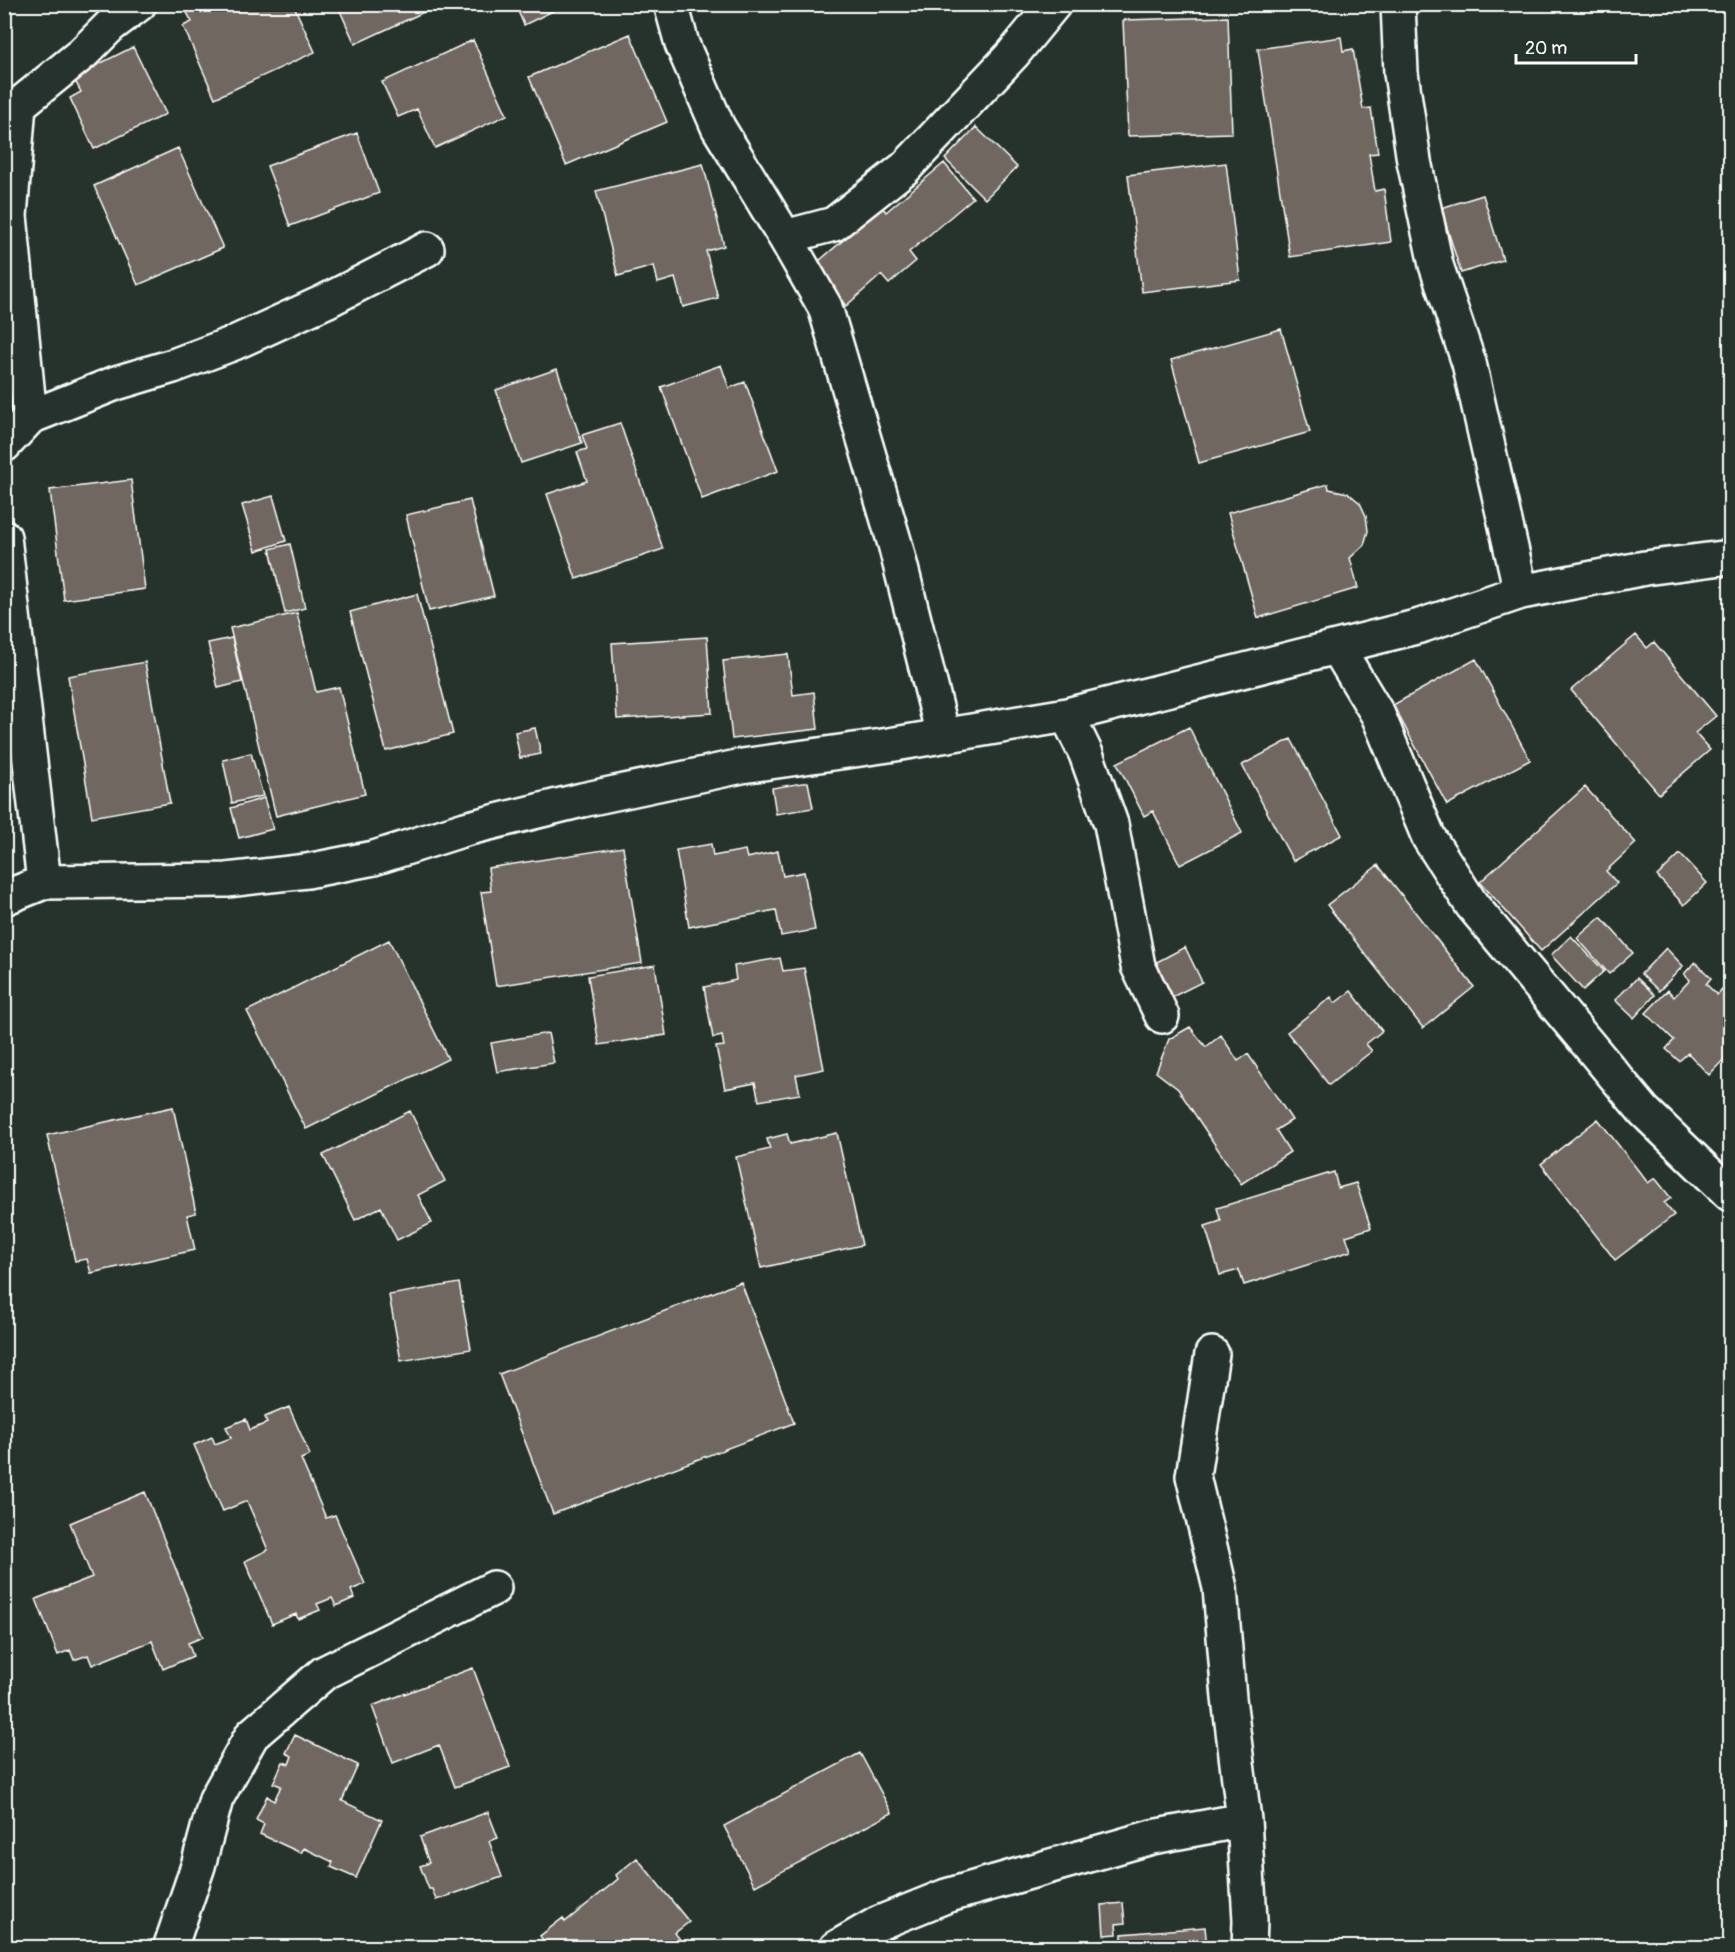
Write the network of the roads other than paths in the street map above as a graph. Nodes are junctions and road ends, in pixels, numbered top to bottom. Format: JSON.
{"nodes":[{"id":1,"x":139,"y":4,"type":"edge"},
{"id":2,"x":670,"y":4,"type":"edge"},
{"id":3,"x":1054,"y":4,"type":"edge"},
{"id":4,"x":1398,"y":4,"type":"edge"},
{"id":5,"x":786,"y":237,"type":"junction"},
{"id":6,"x":427,"y":249,"type":"dead end"},
{"id":7,"x":30,"y":417,"type":"junction"},
{"id":8,"x":4,"y":445,"type":"edge"},
{"id":9,"x":4,"y":537,"type":"edge"},
{"id":10,"x":1731,"y":557,"type":"edge"},
{"id":11,"x":1521,"y":592,"type":"junction"},
{"id":12,"x":1337,"y":647,"type":"junction"},
{"id":13,"x":1067,"y":715,"type":"junction"},
{"id":14,"x":944,"y":735,"type":"junction"},
{"id":15,"x":44,"y":882,"type":"junction"},
{"id":16,"x":4,"y":898,"type":"edge"},
{"id":17,"x":1162,"y":1016,"type":"dead end"},
{"id":18,"x":1731,"y":1194,"type":"edge"},
{"id":19,"x":1212,"y":1354,"type":"dead end"},
{"id":20,"x":494,"y":1588,"type":"dead end"},
{"id":21,"x":1244,"y":1820,"type":"junction"},
{"id":22,"x":170,"y":1947,"type":"edge"},
{"id":23,"x":836,"y":1947,"type":"edge"},
{"id":24,"x":1249,"y":1947,"type":"edge"}],
"edges":[{"from":1,"to":7,"type":"street"},
{"from":2,"to":5,"type":"street"},
{"from":3,"to":5,"type":"street"},
{"from":4,"to":11,"type":"street"},
{"from":5,"to":14,"type":"street"},
{"from":6,"to":7,"type":"street"},
{"from":7,"to":8,"type":"street"},
{"from":9,"to":15,"type":"street"},
{"from":10,"to":11,"type":"street"},
{"from":11,"to":12,"type":"street"},
{"from":12,"to":13,"type":"street"},
{"from":12,"to":18,"type":"street"},
{"from":13,"to":14,"type":"street"},
{"from":13,"to":17,"type":"street"},
{"from":14,"to":15,"type":"street"},
{"from":15,"to":16,"type":"street"},
{"from":19,"to":21,"type":"street"},
{"from":20,"to":22,"type":"street"},
{"from":21,"to":23,"type":"street"},
{"from":21,"to":24,"type":"street"}]}
